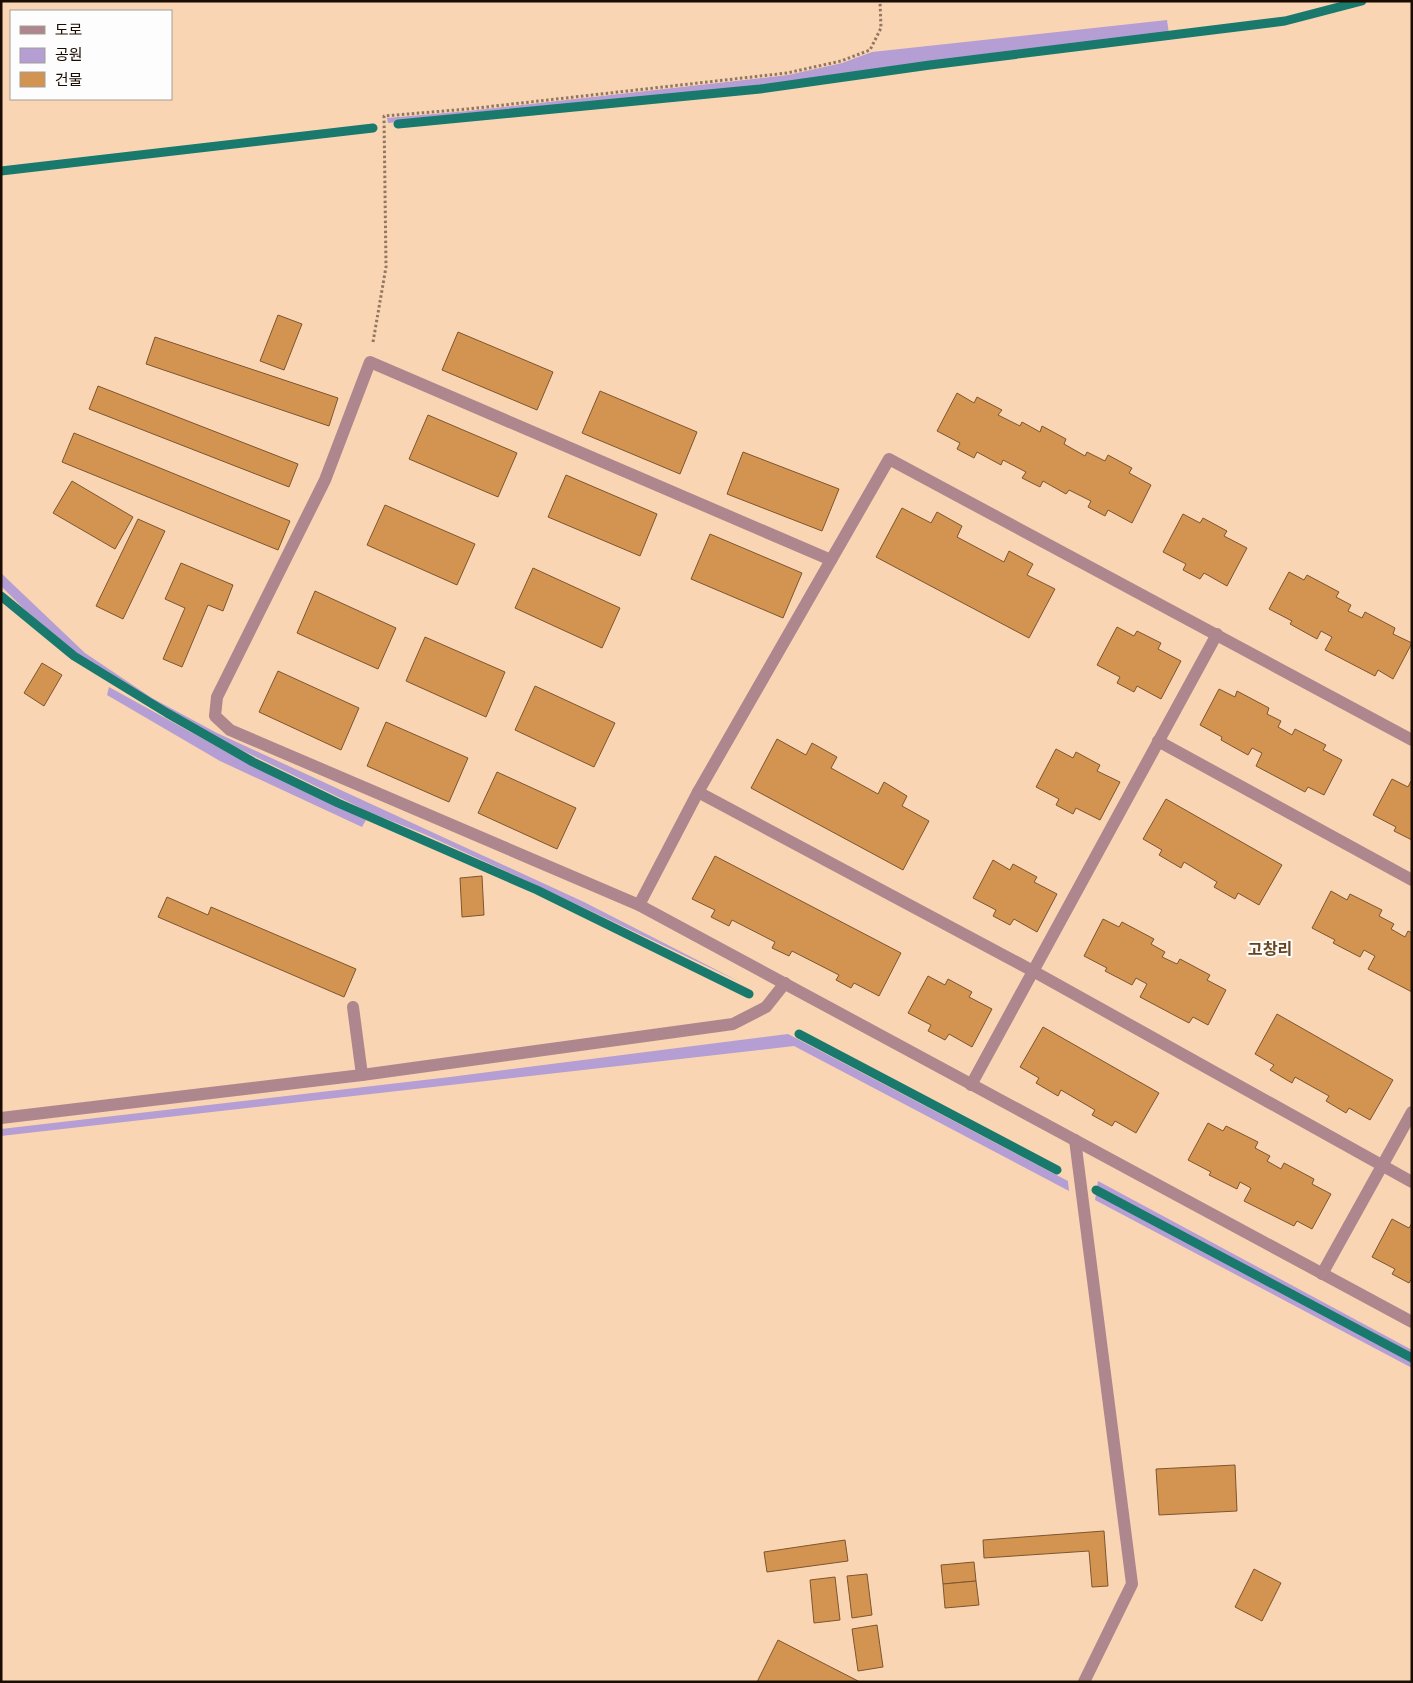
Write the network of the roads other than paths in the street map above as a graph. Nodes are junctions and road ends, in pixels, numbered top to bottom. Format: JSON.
{"nodes":[{"id":1,"x":831,"y":560,"type":"junction"},
{"id":2,"x":1217,"y":634,"type":"junction"},
{"id":3,"x":1412,"y":740,"type":"edge"},
{"id":4,"x":1158,"y":741,"type":"junction"},
{"id":5,"x":698,"y":792,"type":"junction"},
{"id":6,"x":1412,"y":880,"type":"edge"},
{"id":7,"x":639,"y":905,"type":"junction"},
{"id":8,"x":1033,"y":971,"type":"junction"},
{"id":9,"x":785,"y":984,"type":"junction"},
{"id":10,"x":353,"y":1007,"type":"dead end"},
{"id":11,"x":362,"y":1075,"type":"junction"},
{"id":12,"x":971,"y":1085,"type":"junction"},
{"id":13,"x":1412,"y":1112,"type":"edge"},
{"id":14,"x":1,"y":1118,"type":"edge"},
{"id":15,"x":1075,"y":1140,"type":"junction"},
{"id":16,"x":1382,"y":1165,"type":"junction"},
{"id":17,"x":1412,"y":1182,"type":"edge"},
{"id":18,"x":1322,"y":1274,"type":"junction"},
{"id":19,"x":1412,"y":1322,"type":"edge"},
{"id":20,"x":1084,"y":1682,"type":"edge"}],
"edges":[{"from":1,"to":2,"type":"street"},
{"from":1,"to":5,"type":"street"},
{"from":1,"to":7,"type":"street"},
{"from":2,"to":3,"type":"street"},
{"from":2,"to":4,"type":"street"},
{"from":4,"to":6,"type":"street"},
{"from":4,"to":8,"type":"street"},
{"from":5,"to":7,"type":"street"},
{"from":5,"to":8,"type":"street"},
{"from":7,"to":9,"type":"street"},
{"from":8,"to":12,"type":"street"},
{"from":8,"to":16,"type":"street"},
{"from":9,"to":11,"type":"street"},
{"from":9,"to":12,"type":"street"},
{"from":10,"to":11,"type":"street"},
{"from":11,"to":14,"type":"street"},
{"from":12,"to":15,"type":"street"},
{"from":13,"to":16,"type":"street"},
{"from":15,"to":18,"type":"street"},
{"from":15,"to":20,"type":"street"},
{"from":16,"to":17,"type":"street"},
{"from":16,"to":18,"type":"street"},
{"from":18,"to":19,"type":"street"}]}
